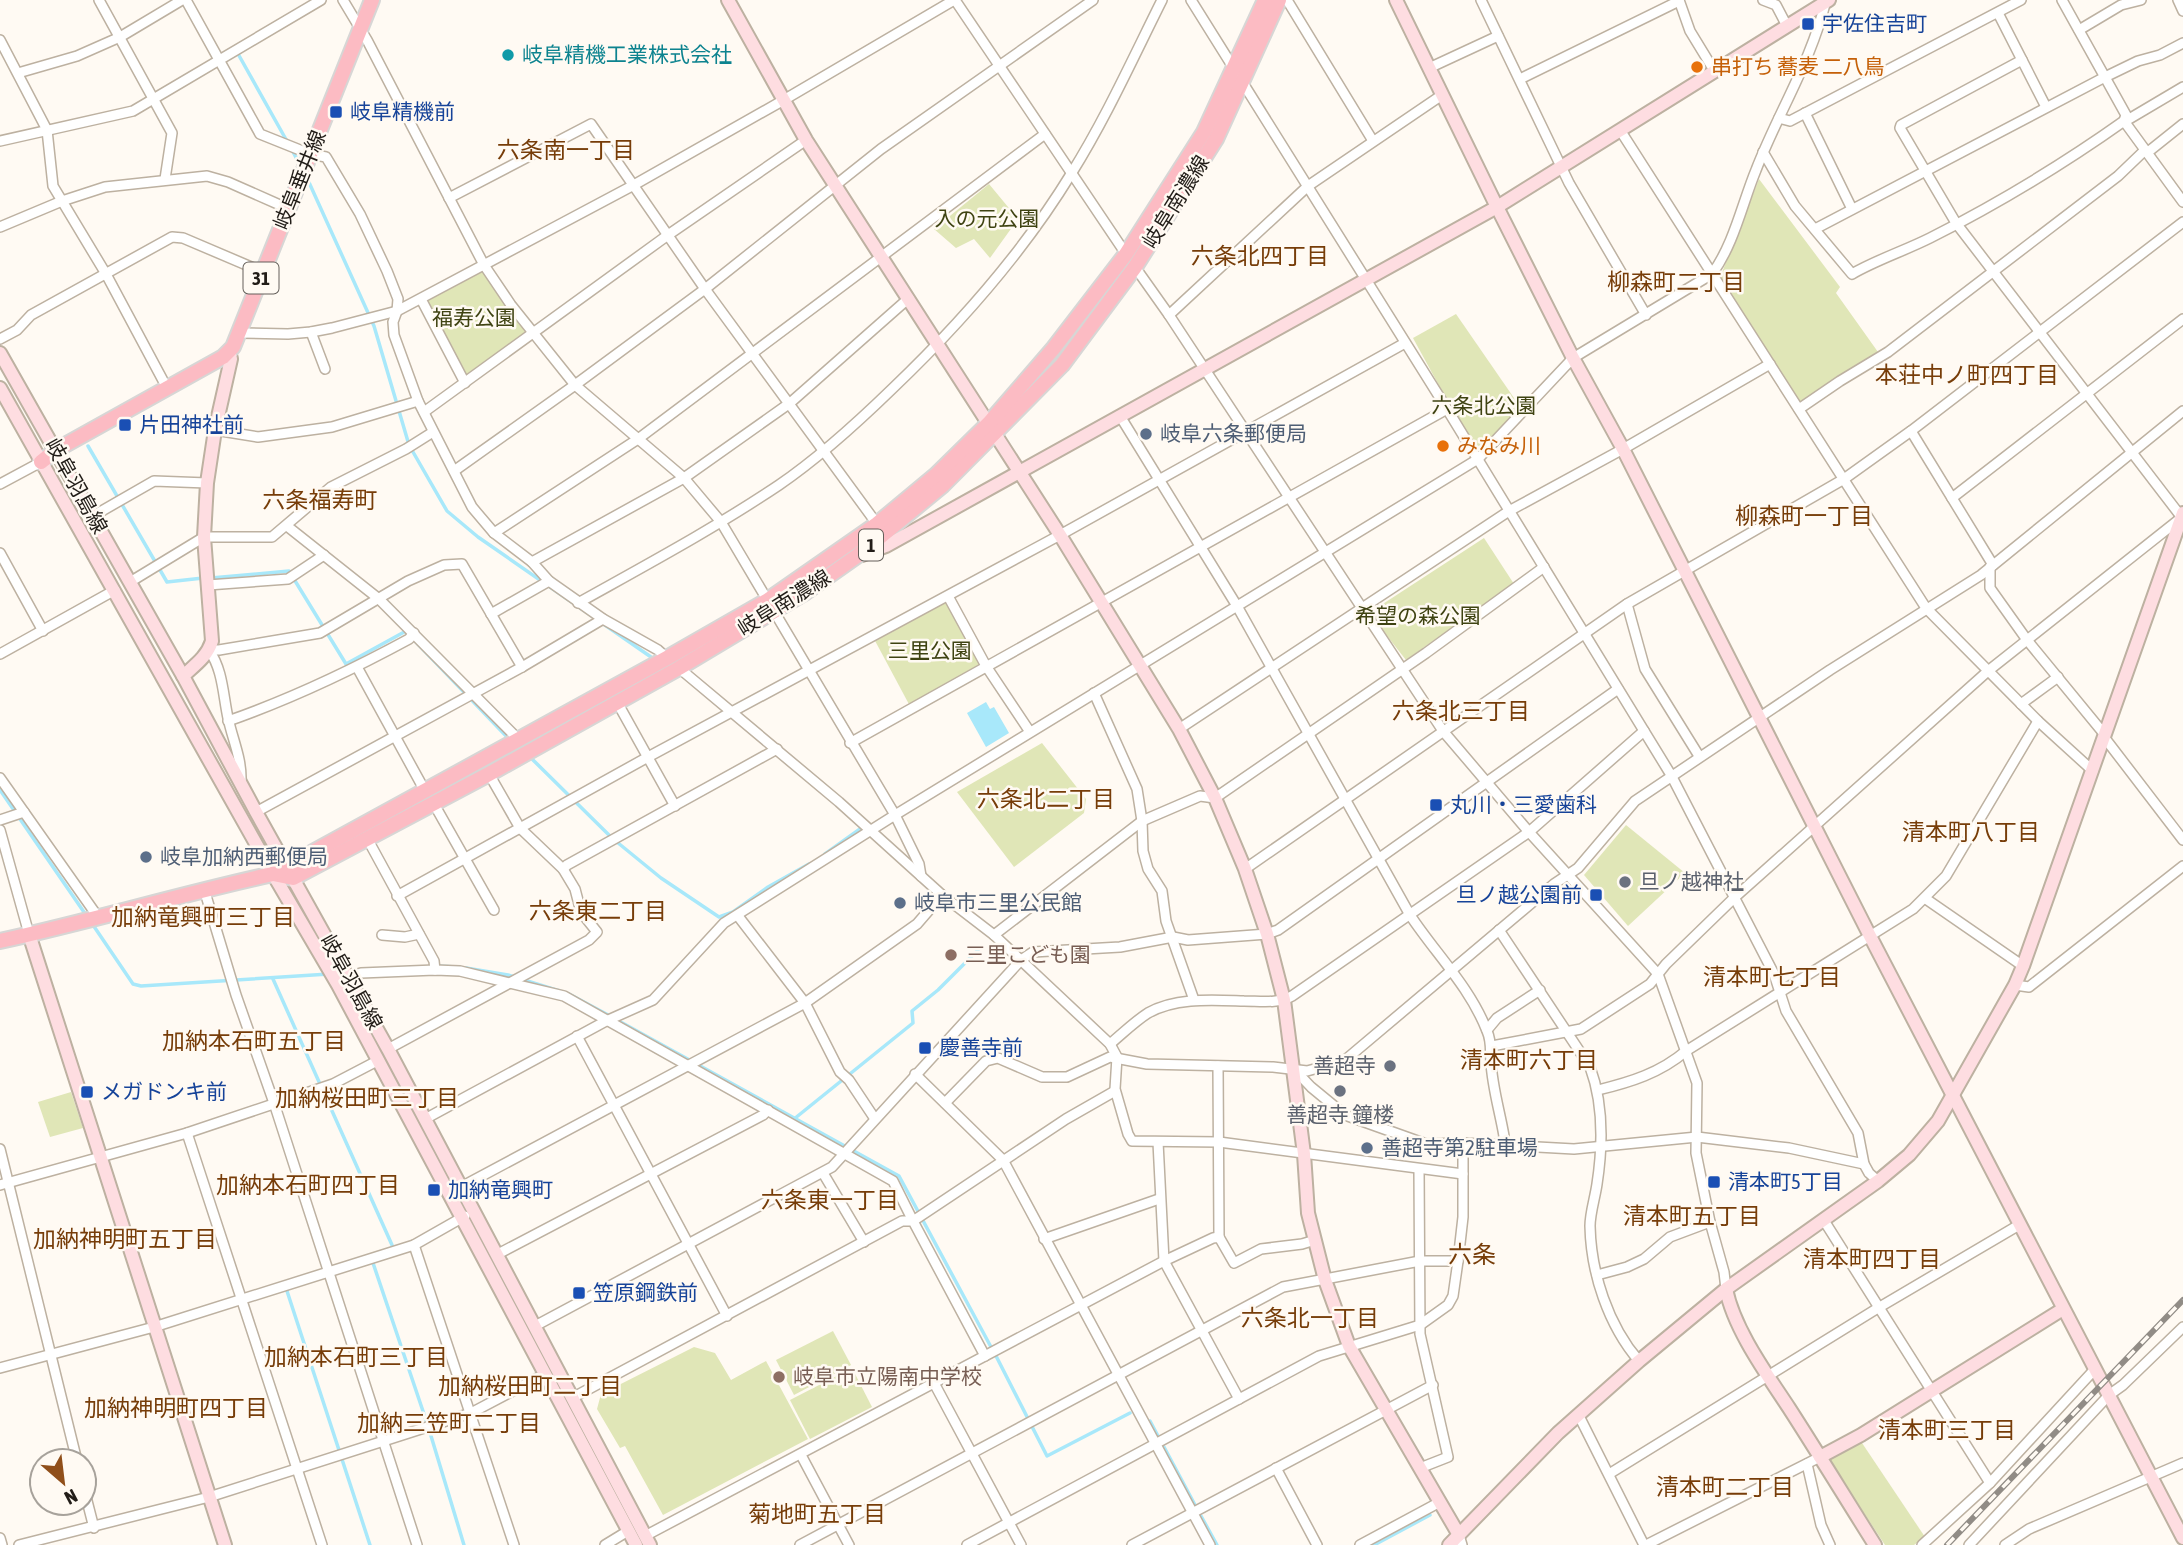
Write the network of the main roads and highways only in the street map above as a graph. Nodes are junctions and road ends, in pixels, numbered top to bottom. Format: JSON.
{"nodes":[{"id":1,"x":372,"y":0,"type":"edge"},
{"id":2,"x":1265,"y":0,"type":"edge"},
{"id":3,"x":1279,"y":0,"type":"edge"},
{"id":4,"x":992,"y":428,"type":"junction"},
{"id":5,"x":41,"y":462,"type":"road end"},
{"id":6,"x":771,"y":605,"type":"junction"},
{"id":7,"x":673,"y":663,"type":"junction"},
{"id":8,"x":284,"y":873,"type":"junction"},
{"id":9,"x":0,"y":941,"type":"edge"}],
"edges":[{"from":1,"to":5,"type":"main road","name":"岐阜垂井線","number":"31"},
{"from":2,"to":4,"type":"main road","name":"岐阜南濃線","number":"1"},
{"from":3,"to":4,"type":"main road","name":"岐阜南濃線","number":"1"},
{"from":4,"to":6,"type":"main road","name":"岐阜南濃線","number":"1"},
{"from":4,"to":6,"type":"main road","name":"岐阜南濃線","number":"1"},
{"from":6,"to":7,"type":"main road","name":"岐阜南濃線","number":"1"},
{"from":7,"to":8,"type":"main road","name":"岐阜南濃線","number":"1"},
{"from":7,"to":8,"type":"main road","name":"岐阜南濃線","number":"1"},
{"from":8,"to":9,"type":"main road","name":"岐阜南濃線","number":"1"}]}
